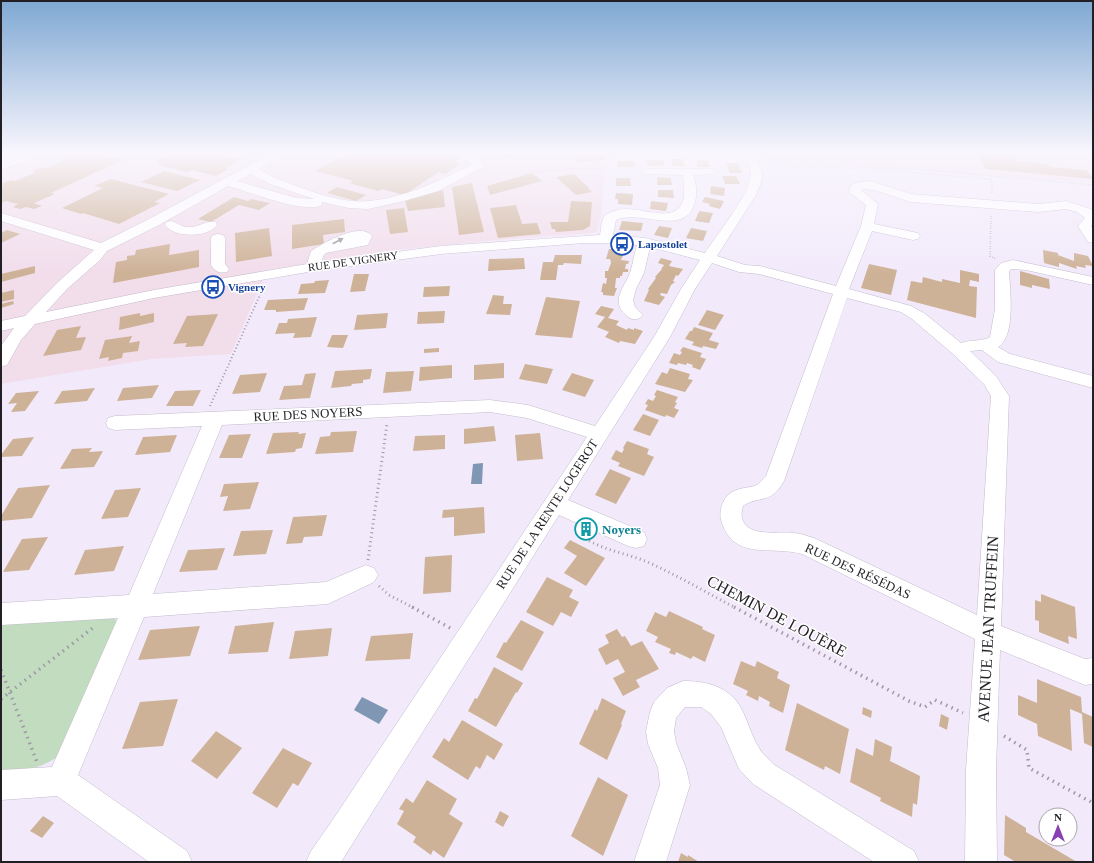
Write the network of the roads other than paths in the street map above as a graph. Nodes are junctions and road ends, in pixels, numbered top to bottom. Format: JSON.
{"nodes":[{"id":1,"x":208,"y":192,"type":"edge"},
{"id":2,"x":262,"y":192,"type":"edge"},
{"id":3,"x":305,"y":192,"type":"edge"},
{"id":4,"x":417,"y":192,"type":"edge"},
{"id":5,"x":690,"y":192,"type":"edge"},
{"id":6,"x":750,"y":192,"type":"edge"},
{"id":7,"x":856,"y":192,"type":"edge"},
{"id":8,"x":890,"y":192,"type":"edge"},
{"id":9,"x":218,"y":200,"type":"dead end"},
{"id":10,"x":349,"y":204,"type":"junction"},
{"id":11,"x":1,"y":217,"type":"edge"},
{"id":12,"x":154,"y":222,"type":"junction"},
{"id":13,"x":171,"y":225,"type":"junction"},
{"id":14,"x":211,"y":225,"type":"dead end"},
{"id":15,"x":867,"y":226,"type":"junction"},
{"id":16,"x":913,"y":236,"type":"dead end"},
{"id":17,"x":218,"y":238,"type":"dead end"},
{"id":18,"x":606,"y":238,"type":"junction"},
{"id":19,"x":1093,"y":239,"type":"edge"},
{"id":20,"x":645,"y":242,"type":"junction"},
{"id":21,"x":102,"y":248,"type":"junction"},
{"id":22,"x":322,"y":250,"type":"dead end"},
{"id":23,"x":708,"y":258,"type":"junction"},
{"id":24,"x":314,"y":267,"type":"junction"},
{"id":25,"x":222,"y":270,"type":"dead end"},
{"id":26,"x":1093,"y":281,"type":"edge"},
{"id":27,"x":841,"y":292,"type":"junction"},
{"id":28,"x":635,"y":315,"type":"dead end"},
{"id":29,"x":30,"y":320,"type":"junction"},
{"id":30,"x":1,"y":326,"type":"edge"},
{"id":31,"x":987,"y":345,"type":"junction"},
{"id":32,"x":959,"y":350,"type":"junction"},
{"id":33,"x":1,"y":361,"type":"edge"},
{"id":34,"x":1093,"y":382,"type":"edge"},
{"id":35,"x":1000,"y":396,"type":"joint"},
{"id":36,"x":210,"y":419,"type":"junction"},
{"id":37,"x":115,"y":423,"type":"dead end"},
{"id":38,"x":599,"y":434,"type":"junction"},
{"id":39,"x":563,"y":507,"type":"junction"},
{"id":40,"x":636,"y":539,"type":"dead end"},
{"id":41,"x":366,"y":575,"type":"road end"},
{"id":42,"x":136,"y":606,"type":"junction"},
{"id":43,"x":1,"y":614,"type":"edge"},
{"id":44,"x":988,"y":633,"type":"junction"},
{"id":45,"x":1093,"y":671,"type":"edge"},
{"id":46,"x":53,"y":782,"type":"junction"},
{"id":47,"x":1,"y":785,"type":"edge"},
{"id":48,"x":176,"y":862,"type":"edge"},
{"id":49,"x":322,"y":862,"type":"edge"},
{"id":50,"x":650,"y":862,"type":"edge"},
{"id":51,"x":903,"y":862,"type":"edge"},
{"id":52,"x":981,"y":862,"type":"edge"}],
"edges":[{"from":1,"to":12,"type":"street"},
{"from":2,"to":10,"type":"street"},
{"from":3,"to":10,"type":"street"},
{"from":4,"to":10,"type":"street"},
{"from":5,"to":18,"type":"street"},
{"from":6,"to":23,"type":"street","name":"RUE DE LA RENTE LOGEROT"},
{"from":7,"to":15,"type":"street"},
{"from":8,"to":19,"type":"street"},
{"from":9,"to":13,"type":"street"},
{"from":11,"to":21,"type":"street"},
{"from":12,"to":13,"type":"street"},
{"from":12,"to":21,"type":"street"},
{"from":13,"to":14,"type":"street"},
{"from":15,"to":16,"type":"street"},
{"from":15,"to":27,"type":"street"},
{"from":17,"to":25,"type":"street"},
{"from":18,"to":20,"type":"street","name":"RUE DE VIGNERY"},
{"from":18,"to":24,"type":"street","name":"RUE DE VIGNERY"},
{"from":20,"to":23,"type":"street","name":"RUE DE VIGNERY"},
{"from":20,"to":28,"type":"street"},
{"from":21,"to":29,"type":"street"},
{"from":24,"to":22,"type":"street","one_way":true},
{"from":23,"to":27,"type":"street","name":"RUE DE VIGNERY"},
{"from":23,"to":38,"type":"street","name":"RUE DE LA RENTE LOGEROT"},
{"from":24,"to":29,"type":"street","name":"RUE DE VIGNERY"},
{"from":26,"to":31,"type":"street"},
{"from":27,"to":32,"type":"street","name":"RUE DE VIGNERY"},
{"from":27,"to":44,"type":"street","name":"RUE DES RÉSÉDAS"},
{"from":29,"to":30,"type":"street","name":"RUE DE VIGNERY"},
{"from":29,"to":33,"type":"street"},
{"from":31,"to":32,"type":"street"},
{"from":31,"to":34,"type":"street"},
{"from":32,"to":35,"type":"street","name":"RUE DE VIGNERY"},
{"from":35,"to":44,"type":"street","name":"AVENUE JEAN TRUFFEIN"},
{"from":36,"to":37,"type":"street","name":"RUE DES NOYERS"},
{"from":36,"to":38,"type":"street","name":"RUE DES NOYERS"},
{"from":36,"to":42,"type":"street"},
{"from":38,"to":39,"type":"street","name":"RUE DE LA RENTE LOGEROT"},
{"from":39,"to":40,"type":"street"},
{"from":39,"to":49,"type":"street","name":"RUE DE LA RENTE LOGEROT"},
{"from":41,"to":42,"type":"street"},
{"from":42,"to":43,"type":"street"},
{"from":42,"to":46,"type":"street"},
{"from":44,"to":45,"type":"street"},
{"from":44,"to":52,"type":"street","name":"AVENUE JEAN TRUFFEIN"},
{"from":46,"to":47,"type":"street"},
{"from":46,"to":48,"type":"street"},
{"from":50,"to":51,"type":"street"}]}
